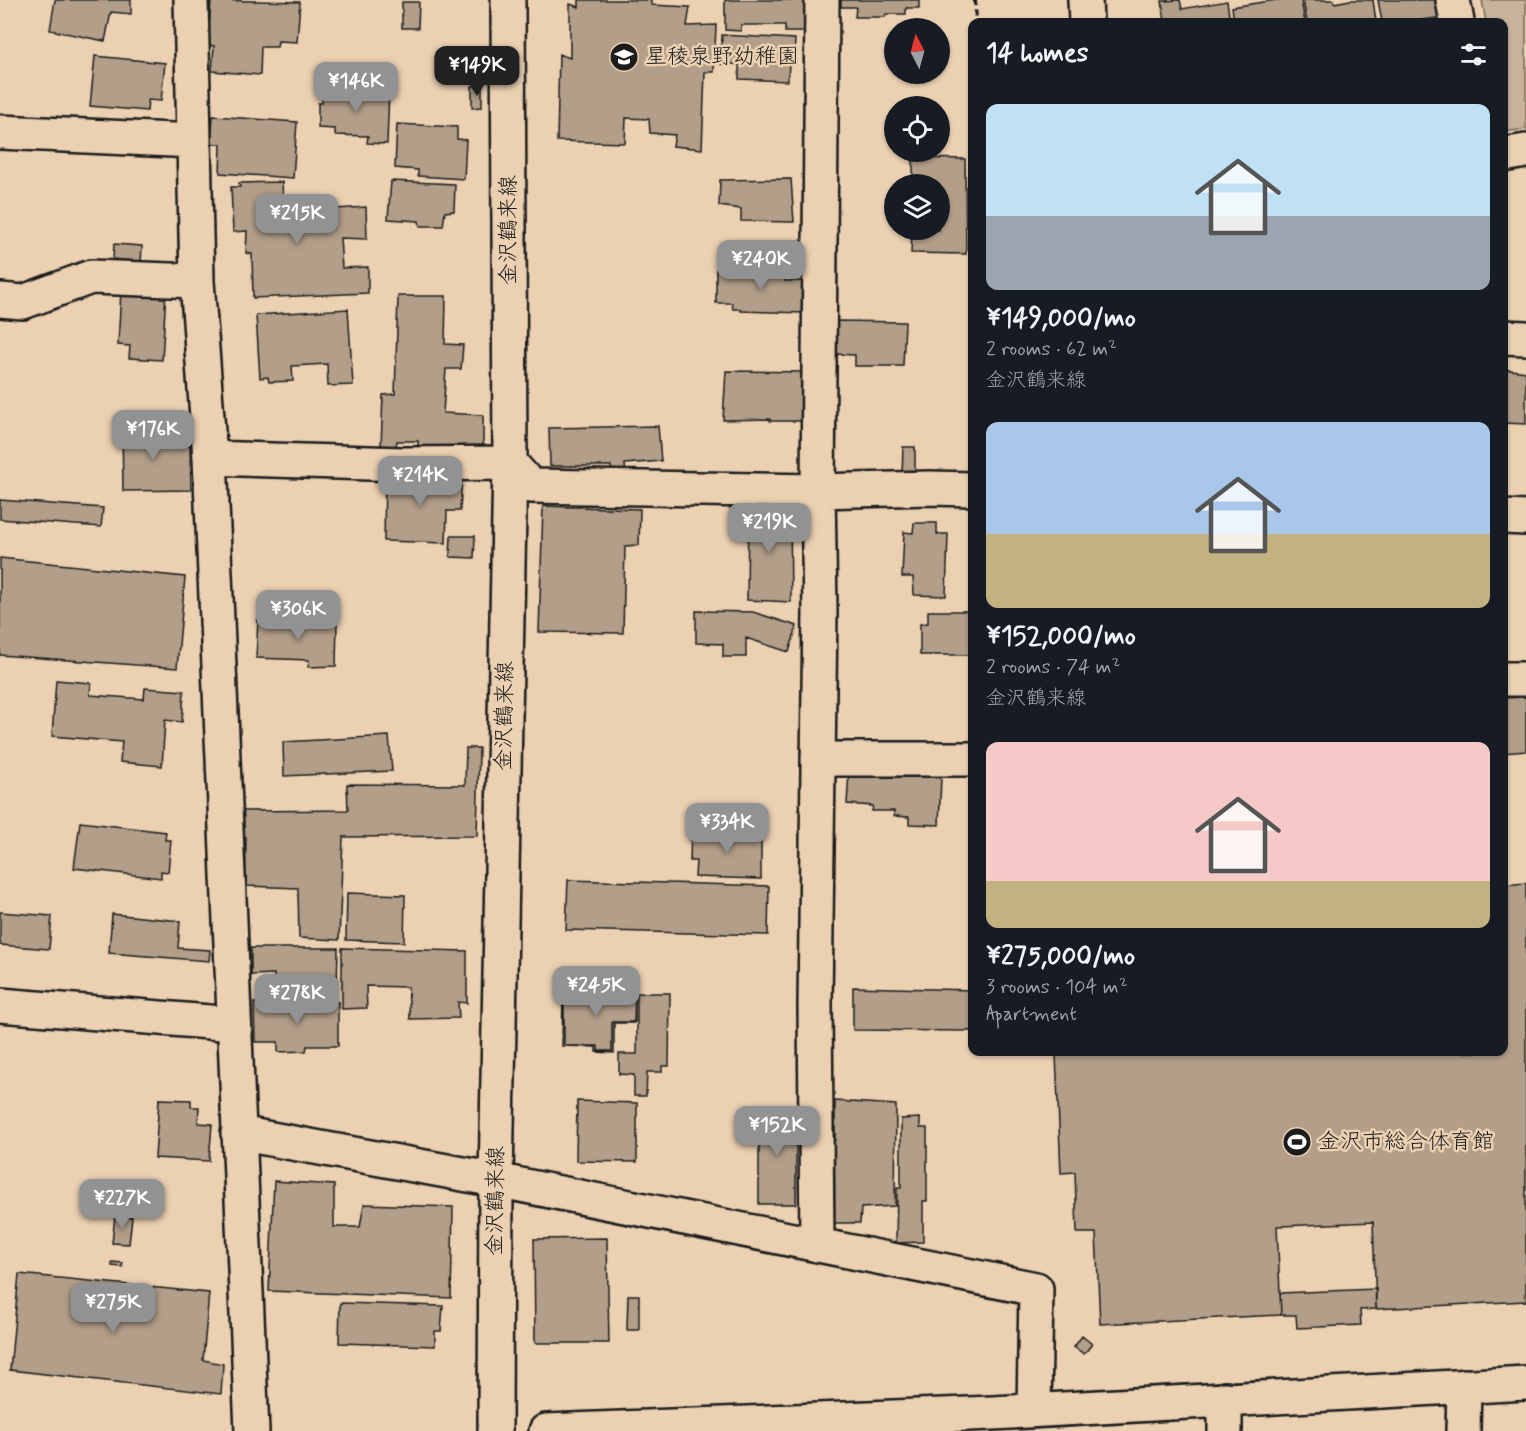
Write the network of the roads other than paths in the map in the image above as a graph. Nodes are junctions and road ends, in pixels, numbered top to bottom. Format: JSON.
{"nodes":[{"id":1,"x":191,"y":0,"type":"edge"},
{"id":2,"x":508,"y":0,"type":"edge"},
{"id":3,"x":822,"y":0,"type":"edge"},
{"id":4,"x":1085,"y":0,"type":"edge"},
{"id":5,"x":1453,"y":0,"type":"edge"},
{"id":6,"x":1086,"y":18,"type":"edge"},
{"id":7,"x":1455,"y":18,"type":"edge"},
{"id":8,"x":0,"y":132,"type":"edge"},
{"id":9,"x":194,"y":141,"type":"junction"},
{"id":10,"x":1526,"y":151,"type":"edge"},
{"id":11,"x":1508,"y":154,"type":"edge"},
{"id":12,"x":197,"y":281,"type":"junction"},
{"id":13,"x":0,"y":300,"type":"edge"},
{"id":14,"x":1508,"y":337,"type":"edge"},
{"id":15,"x":1526,"y":338,"type":"edge"},
{"id":16,"x":210,"y":458,"type":"junction"},
{"id":17,"x":510,"y":464,"type":"junction"},
{"id":18,"x":968,"y":489,"type":"edge"},
{"id":19,"x":818,"y":491,"type":"junction"},
{"id":20,"x":1508,"y":517,"type":"edge"},
{"id":21,"x":1526,"y":518,"type":"edge"},
{"id":22,"x":1508,"y":679,"type":"edge"},
{"id":23,"x":1526,"y":679,"type":"edge"},
{"id":24,"x":818,"y":759,"type":"junction"},
{"id":25,"x":968,"y":759,"type":"edge"},
{"id":26,"x":0,"y":1005,"type":"edge"},
{"id":27,"x":234,"y":1024,"type":"junction"},
{"id":28,"x":238,"y":1133,"type":"junction"},
{"id":29,"x":496,"y":1180,"type":"junction"},
{"id":30,"x":817,"y":1245,"type":"junction"},
{"id":31,"x":1526,"y":1383,"type":"edge"},
{"id":32,"x":1464,"y":1386,"type":"junction"},
{"id":33,"x":1225,"y":1399,"type":"junction"},
{"id":34,"x":1034,"y":1410,"type":"junction"},
{"id":35,"x":993,"y":1422,"type":"edge"},
{"id":36,"x":758,"y":1427,"type":"edge"},
{"id":37,"x":252,"y":1431,"type":"edge"},
{"id":38,"x":495,"y":1431,"type":"edge"},
{"id":39,"x":546,"y":1431,"type":"edge"},
{"id":40,"x":1225,"y":1431,"type":"edge"},
{"id":41,"x":1463,"y":1431,"type":"edge"}],
"edges":[{"from":1,"to":9,"type":"street"},
{"from":2,"to":17,"type":"street","name":"金沢鶴来線"},
{"from":3,"to":19,"type":"street"},
{"from":4,"to":6,"type":"street"},
{"from":5,"to":7,"type":"street"},
{"from":8,"to":9,"type":"street"},
{"from":9,"to":12,"type":"street"},
{"from":10,"to":11,"type":"street"},
{"from":12,"to":13,"type":"street"},
{"from":12,"to":16,"type":"street"},
{"from":14,"to":15,"type":"street"},
{"from":16,"to":17,"type":"street"},
{"from":16,"to":27,"type":"street"},
{"from":17,"to":19,"type":"street"},
{"from":17,"to":29,"type":"street","name":"金沢鶴来線"},
{"from":18,"to":19,"type":"street"},
{"from":19,"to":24,"type":"street"},
{"from":20,"to":21,"type":"street"},
{"from":22,"to":23,"type":"street"},
{"from":24,"to":25,"type":"street"},
{"from":24,"to":30,"type":"street"},
{"from":26,"to":27,"type":"street"},
{"from":27,"to":28,"type":"street"},
{"from":28,"to":29,"type":"street"},
{"from":28,"to":37,"type":"street"},
{"from":29,"to":30,"type":"street"},
{"from":29,"to":38,"type":"street","name":"金沢鶴来線"},
{"from":30,"to":34,"type":"street"},
{"from":31,"to":32,"type":"street"},
{"from":32,"to":33,"type":"street"},
{"from":32,"to":41,"type":"street"},
{"from":33,"to":34,"type":"street"},
{"from":33,"to":40,"type":"street"},
{"from":34,"to":35,"type":"street"},
{"from":35,"to":36,"type":"street"},
{"from":36,"to":39,"type":"street"}]}
